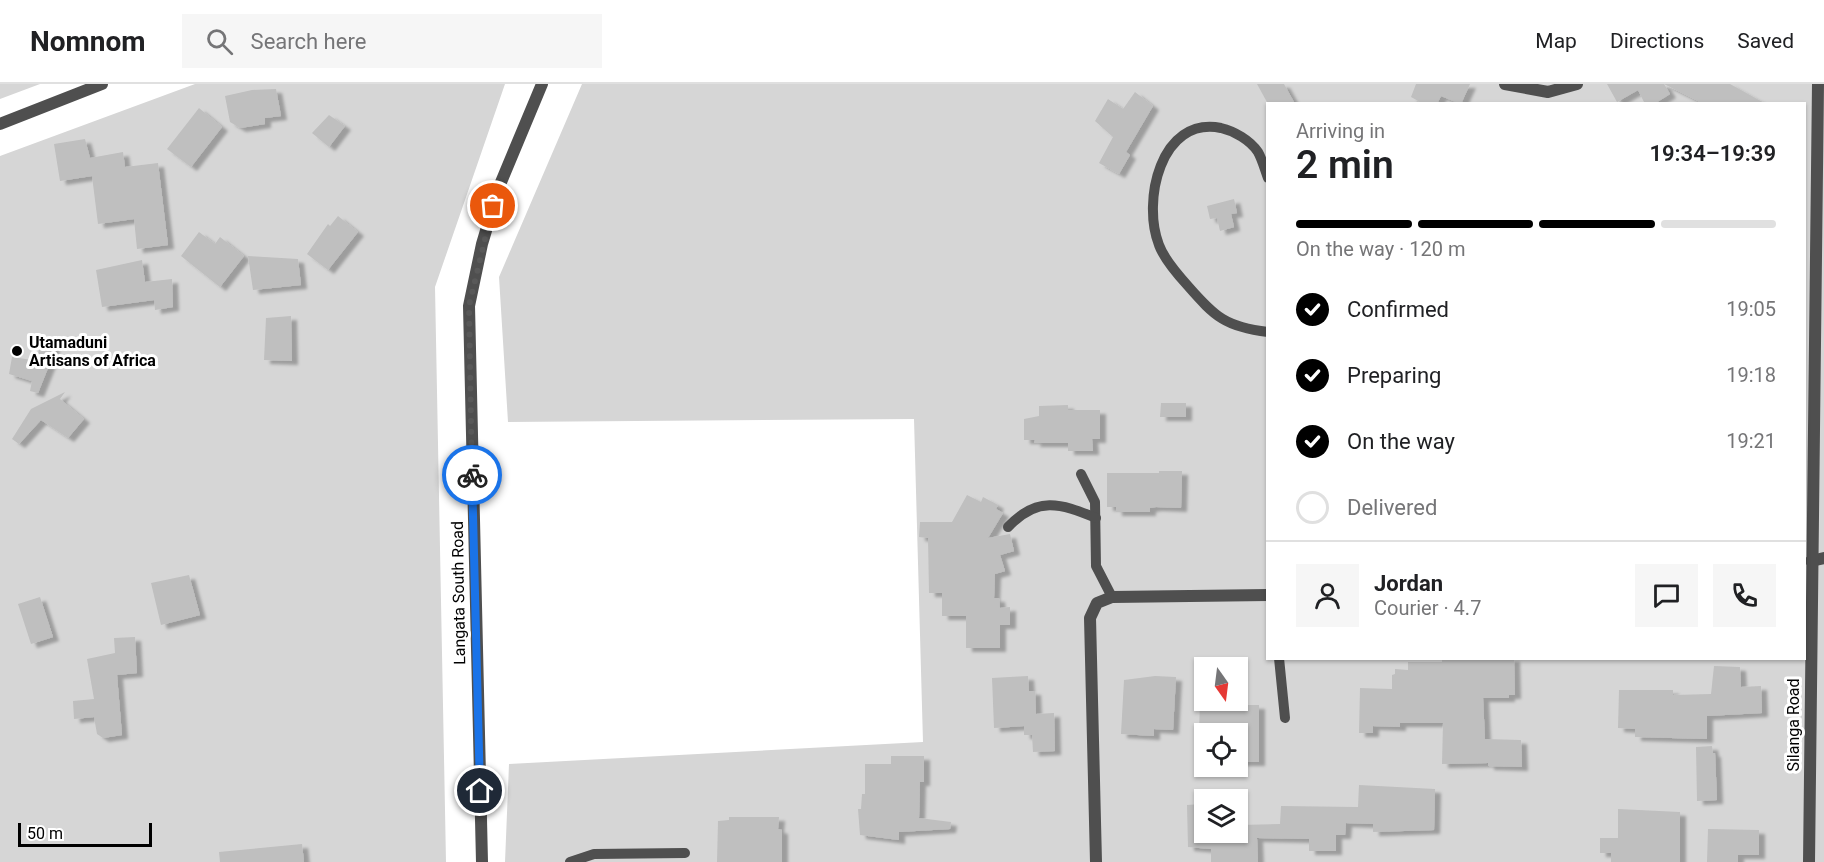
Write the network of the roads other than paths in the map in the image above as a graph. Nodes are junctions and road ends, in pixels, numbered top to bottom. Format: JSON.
{"nodes":[{"id":1,"x":102,"y":84,"type":"edge"},
{"id":2,"x":542,"y":84,"type":"edge"},
{"id":3,"x":1505,"y":84,"type":"edge"},
{"id":4,"x":1577,"y":84,"type":"edge"},
{"id":5,"x":1818,"y":84,"type":"edge"},
{"id":6,"x":0,"y":124,"type":"edge"},
{"id":7,"x":1820,"y":165,"type":"edge"},
{"id":8,"x":1266,"y":173,"type":"edge"},
{"id":9,"x":1266,"y":332,"type":"edge"},
{"id":10,"x":1810,"y":346,"type":"edge"},
{"id":11,"x":1081,"y":474,"type":"dead end"},
{"id":12,"x":1096,"y":518,"type":"junction"},
{"id":13,"x":1008,"y":527,"type":"dead end"},
{"id":14,"x":1824,"y":558,"type":"edge"},
{"id":15,"x":1811,"y":561,"type":"junction"},
{"id":16,"x":1266,"y":595,"type":"edge"},
{"id":17,"x":1112,"y":597,"type":"junction"},
{"id":18,"x":1279,"y":660,"type":"edge"},
{"id":19,"x":1285,"y":718,"type":"dead end"},
{"id":20,"x":685,"y":853,"type":"dead end"},
{"id":21,"x":482,"y":862,"type":"edge"},
{"id":22,"x":570,"y":862,"type":"edge"},
{"id":23,"x":1096,"y":862,"type":"edge"},
{"id":24,"x":1809,"y":862,"type":"edge"}],
"edges":[{"from":1,"to":6,"type":"street"},
{"from":2,"to":21,"type":"street","name":"Langata South Road"},
{"from":3,"to":4,"type":"street"},
{"from":5,"to":7,"type":"street","name":"Silanga Road"},
{"from":7,"to":10,"type":"street","name":"Silanga Road"},
{"from":8,"to":9,"type":"lane"},
{"from":10,"to":15,"type":"street","name":"Silanga Road"},
{"from":11,"to":12,"type":"lane"},
{"from":12,"to":13,"type":"lane"},
{"from":12,"to":17,"type":"lane"},
{"from":14,"to":15,"type":"street"},
{"from":15,"to":24,"type":"street","name":"Silanga Road"},
{"from":16,"to":17,"type":"street"},
{"from":17,"to":23,"type":"street"},
{"from":18,"to":19,"type":"lane"},
{"from":20,"to":22,"type":"lane"}]}
